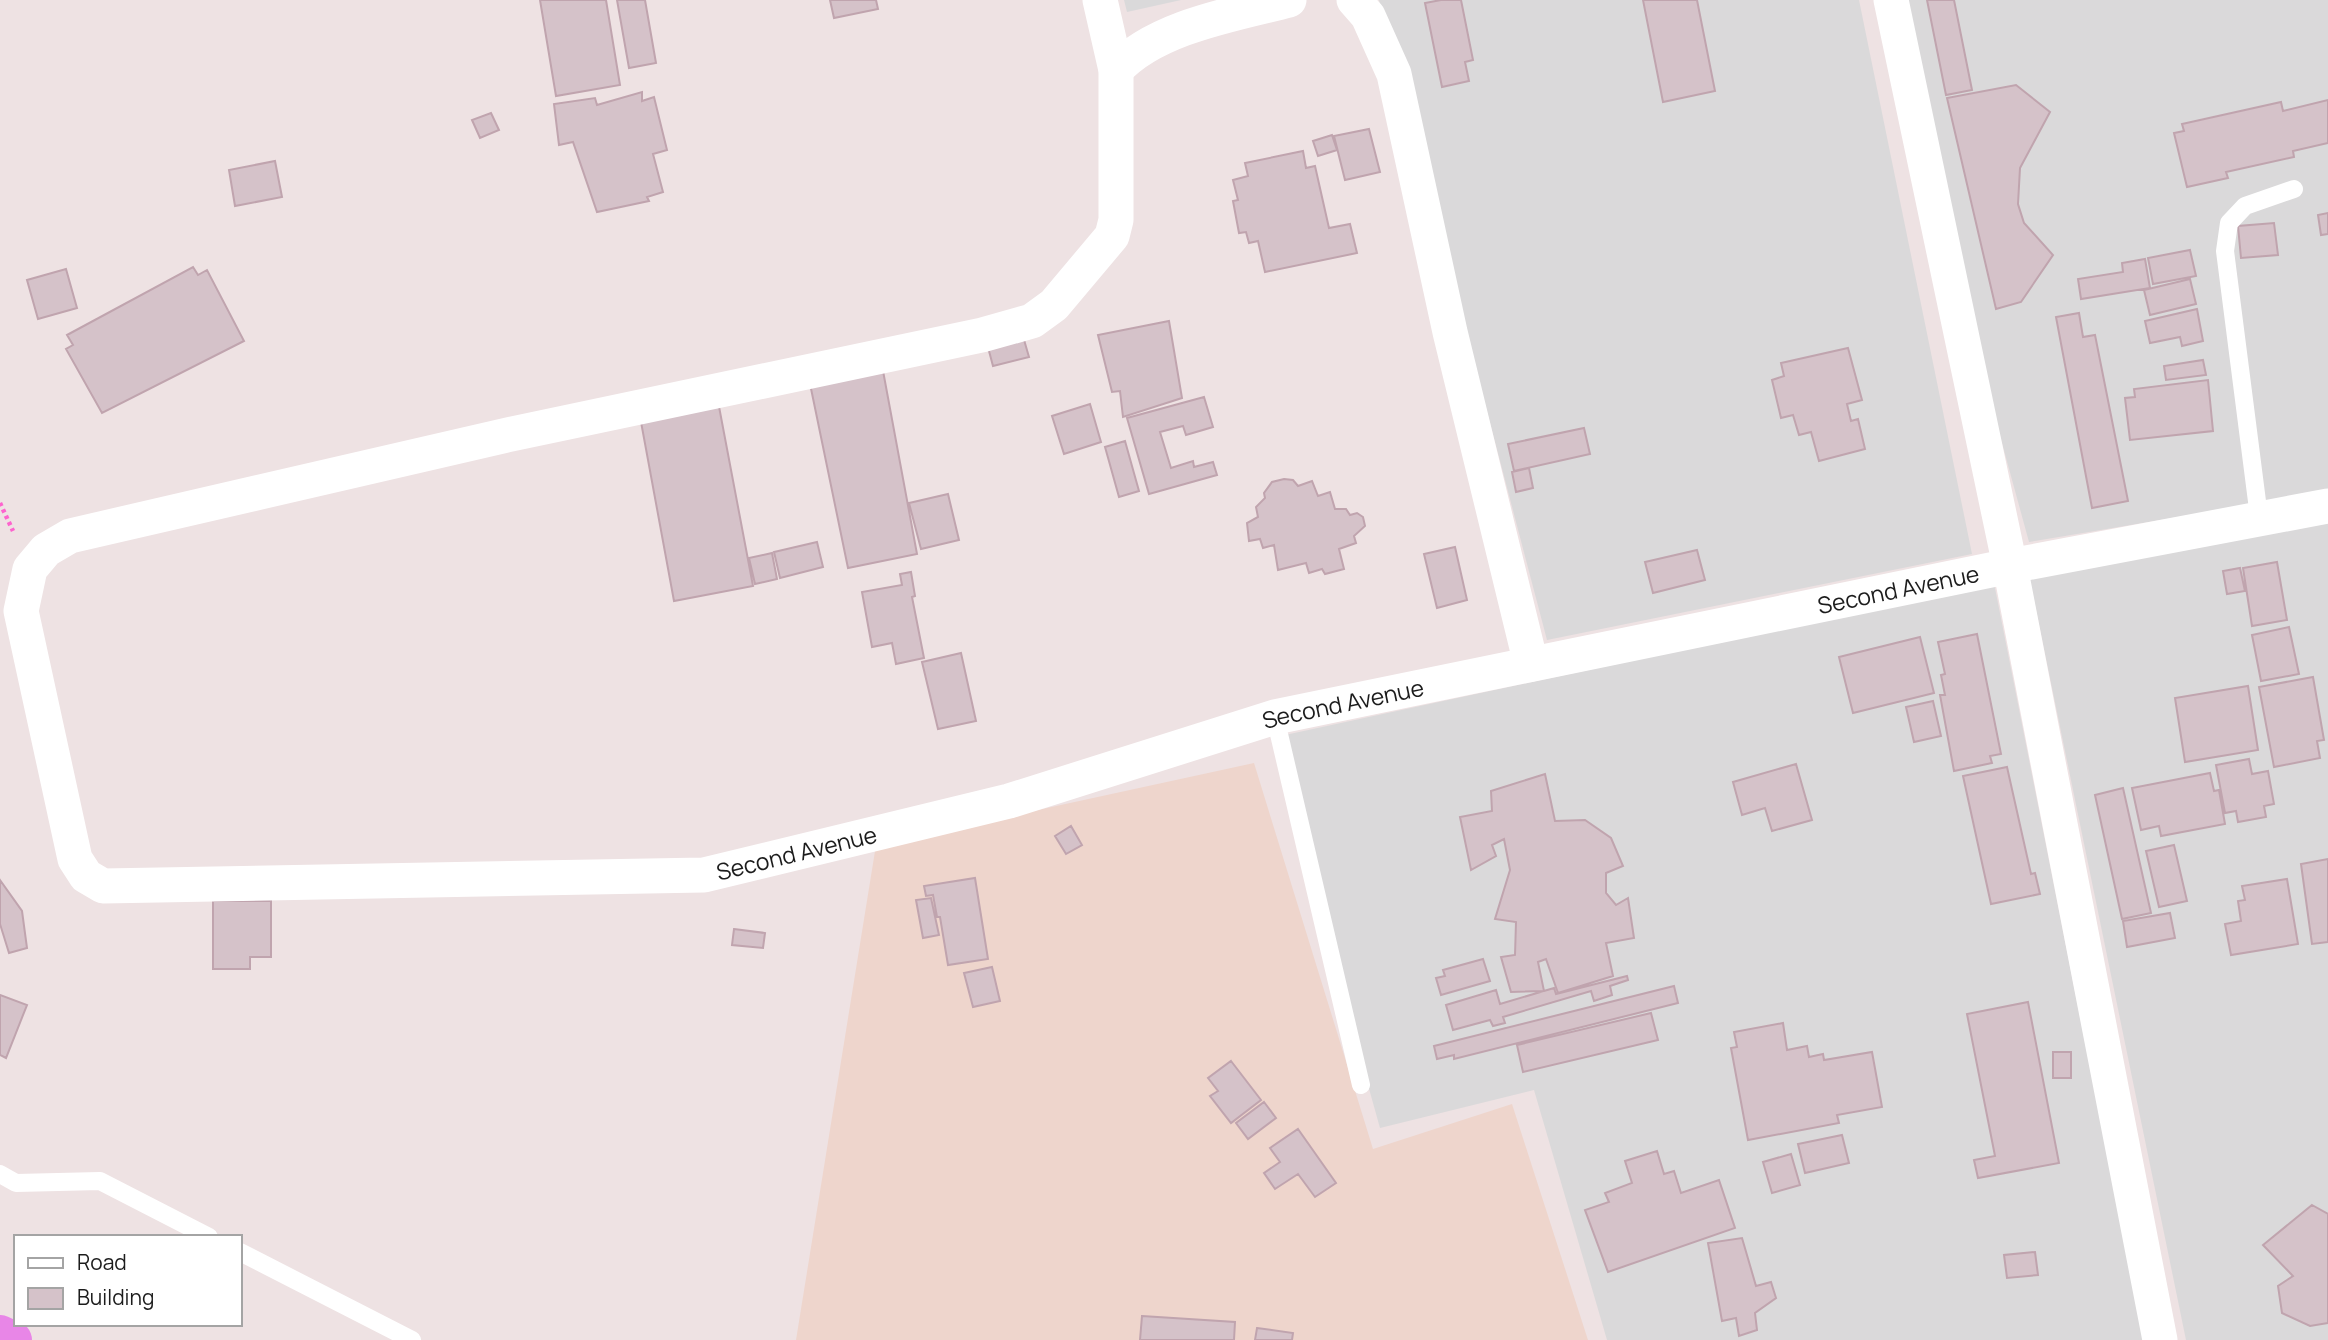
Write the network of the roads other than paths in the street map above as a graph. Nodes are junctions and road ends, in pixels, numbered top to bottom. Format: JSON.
{"nodes":[{"id":1,"x":1100,"y":0,"type":"edge"},
{"id":2,"x":1289,"y":0,"type":"edge"},
{"id":3,"x":1354,"y":0,"type":"edge"},
{"id":4,"x":1891,"y":0,"type":"edge"},
{"id":5,"x":1116,"y":70,"type":"junction"},
{"id":6,"x":2294,"y":189,"type":"dead end"},
{"id":7,"x":2328,"y":506,"type":"edge"},
{"id":8,"x":2259,"y":517,"type":"junction"},
{"id":9,"x":2010,"y":566,"type":"junction"},
{"id":10,"x":1531,"y":664,"type":"junction"},
{"id":11,"x":1275,"y":717,"type":"junction"},
{"id":12,"x":1361,"y":1085,"type":"dead end"},
{"id":13,"x":0,"y":1174,"type":"edge"},
{"id":14,"x":205,"y":1235,"type":"edge"},
{"id":15,"x":242,"y":1253,"type":"edge"},
{"id":16,"x":0,"y":1334,"type":"edge"},
{"id":17,"x":13,"y":1340,"type":"edge"},
{"id":18,"x":412,"y":1340,"type":"edge"},
{"id":19,"x":2161,"y":1340,"type":"edge"}],
"edges":[{"from":1,"to":5,"type":"street","name":"Second Avenue"},
{"from":2,"to":5,"type":"street"},
{"from":3,"to":10,"type":"street"},
{"from":4,"to":9,"type":"street"},
{"from":5,"to":11,"type":"street","name":"Second Avenue"},
{"from":6,"to":8,"type":"lane"},
{"from":7,"to":8,"type":"street","name":"Second Avenue"},
{"from":8,"to":9,"type":"street","name":"Second Avenue"},
{"from":9,"to":10,"type":"street","name":"Second Avenue"},
{"from":9,"to":19,"type":"street"},
{"from":10,"to":11,"type":"street","name":"Second Avenue"},
{"from":11,"to":12,"type":"lane"},
{"from":13,"to":14,"type":"lane"},
{"from":15,"to":18,"type":"lane"},
{"from":16,"to":17,"type":"highway"}]}
